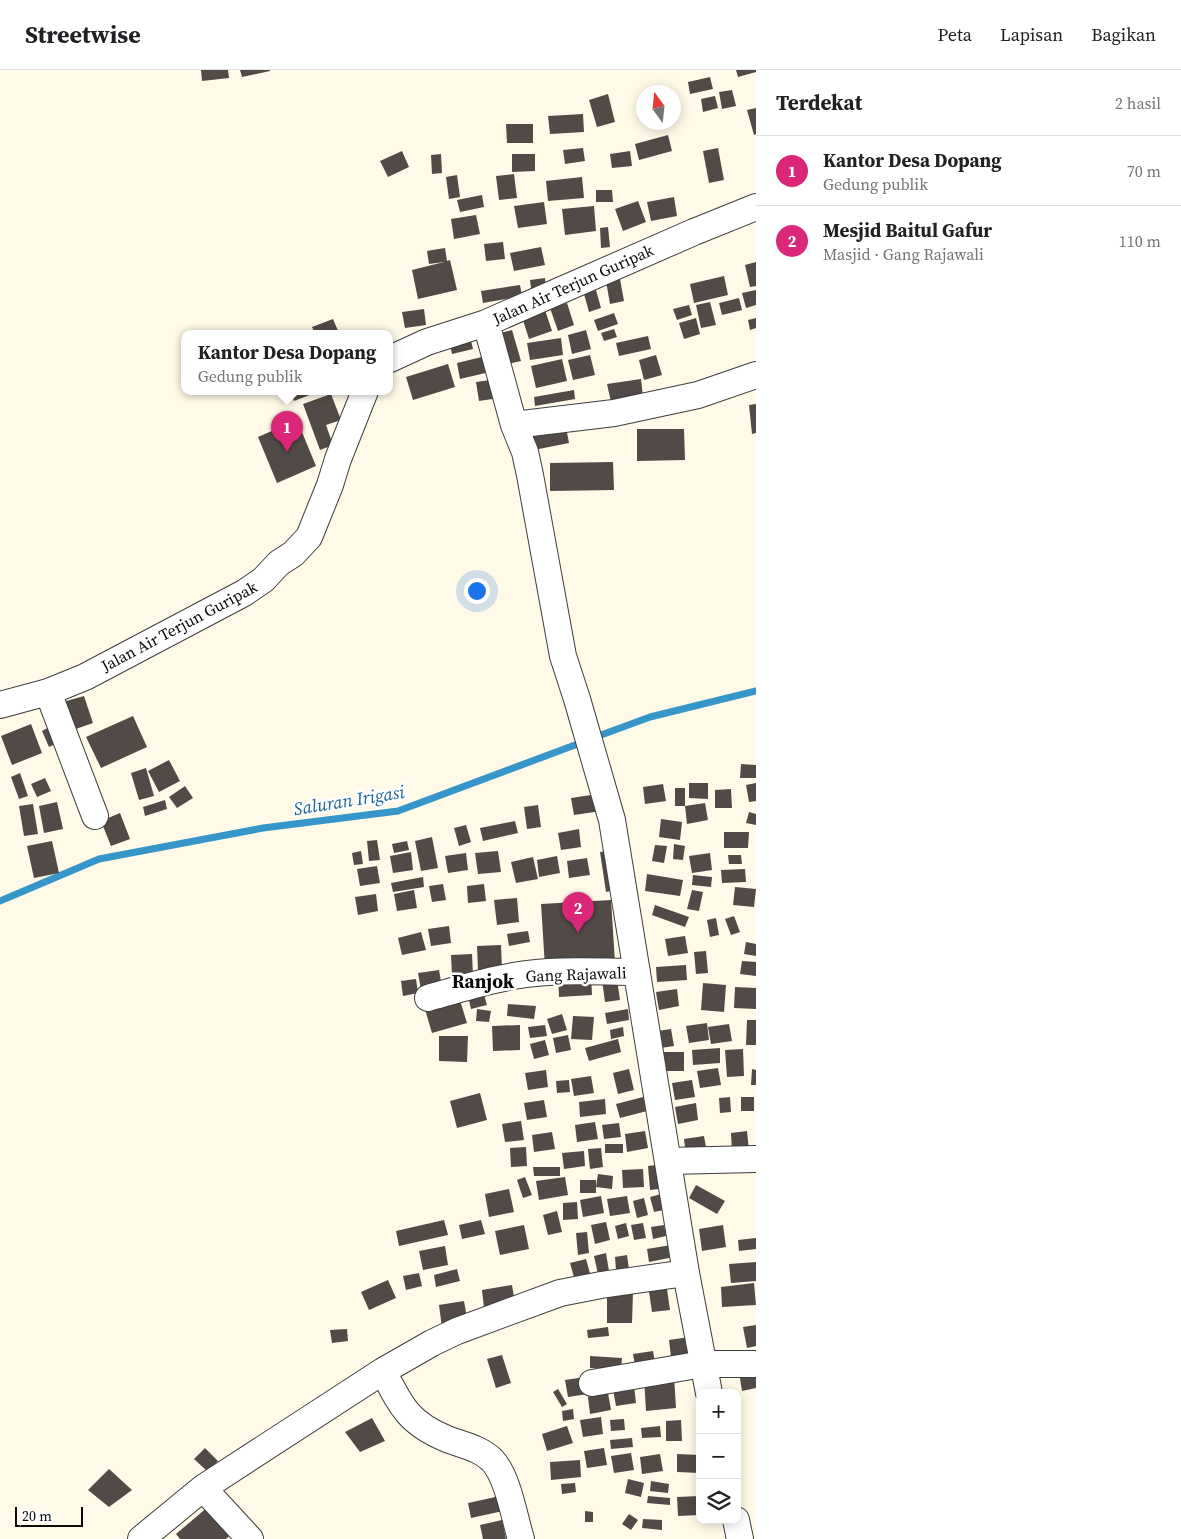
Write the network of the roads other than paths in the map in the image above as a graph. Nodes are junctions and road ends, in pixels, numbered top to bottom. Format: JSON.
{"nodes":[{"id":1,"x":756,"y":207,"type":"edge"},
{"id":2,"x":486,"y":323,"type":"junction"},
{"id":3,"x":393,"y":358,"type":"edge"},
{"id":4,"x":756,"y":375,"type":"edge"},
{"id":5,"x":363,"y":395,"type":"edge"},
{"id":6,"x":514,"y":425,"type":"junction"},
{"id":7,"x":48,"y":692,"type":"junction"},
{"id":8,"x":0,"y":705,"type":"edge"},
{"id":9,"x":95,"y":816,"type":"dead end"},
{"id":10,"x":637,"y":972,"type":"junction"},
{"id":11,"x":428,"y":998,"type":"dead end"},
{"id":12,"x":756,"y":1159,"type":"edge"},
{"id":13,"x":668,"y":1161,"type":"junction"},
{"id":14,"x":686,"y":1273,"type":"junction"},
{"id":15,"x":704,"y":1364,"type":"junction"},
{"id":16,"x":756,"y":1364,"type":"edge"},
{"id":17,"x":383,"y":1371,"type":"junction"},
{"id":18,"x":592,"y":1383,"type":"dead end"},
{"id":19,"x":709,"y":1389,"type":"edge"},
{"id":20,"x":203,"y":1488,"type":"junction"},
{"id":21,"x":737,"y":1524,"type":"edge"},
{"id":22,"x":141,"y":1539,"type":"edge"},
{"id":23,"x":250,"y":1539,"type":"edge"},
{"id":24,"x":521,"y":1539,"type":"edge"},
{"id":25,"x":740,"y":1539,"type":"edge"}],
"edges":[{"from":1,"to":2,"type":"street","name":"Jalan Air Terjun Guripak"},
{"from":2,"to":3,"type":"street","name":"Jalan Air Terjun Guripak"},
{"from":2,"to":6,"type":"street"},
{"from":4,"to":6,"type":"street"},
{"from":5,"to":7,"type":"street","name":"Jalan Air Terjun Guripak"},
{"from":6,"to":10,"type":"street"},
{"from":7,"to":8,"type":"street","name":"Jalan Air Terjun Guripak"},
{"from":7,"to":9,"type":"street"},
{"from":10,"to":11,"type":"street","name":"Gang Rajawali"},
{"from":10,"to":13,"type":"street"},
{"from":12,"to":13,"type":"street"},
{"from":13,"to":14,"type":"street"},
{"from":14,"to":15,"type":"street"},
{"from":14,"to":17,"type":"street"},
{"from":15,"to":16,"type":"street"},
{"from":15,"to":18,"type":"street"},
{"from":15,"to":19,"type":"street"},
{"from":17,"to":20,"type":"street"},
{"from":17,"to":24,"type":"street"},
{"from":20,"to":22,"type":"street"},
{"from":20,"to":23,"type":"street"},
{"from":21,"to":25,"type":"street"}]}
